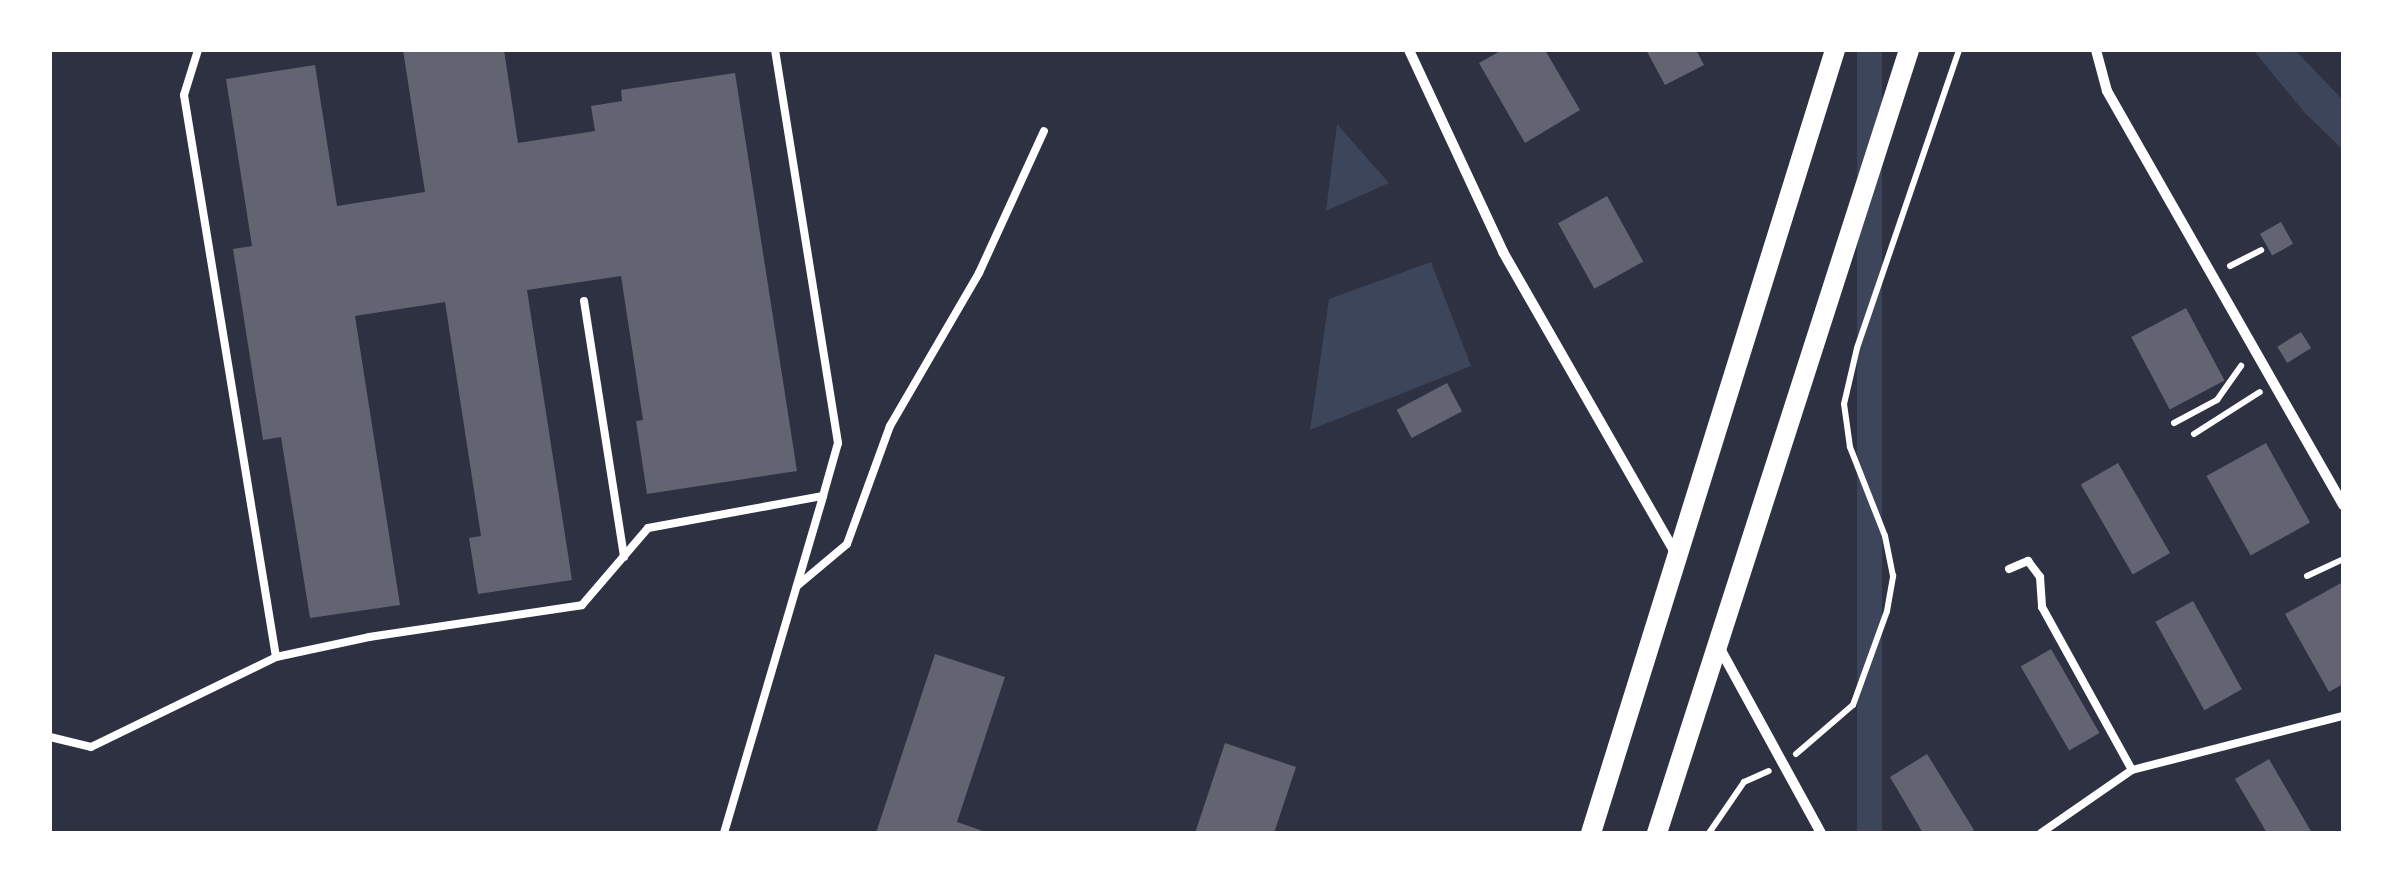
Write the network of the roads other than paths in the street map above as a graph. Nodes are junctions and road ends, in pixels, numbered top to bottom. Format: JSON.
{"nodes":[{"id":1,"x":198,"y":50,"type":"edge"},
{"id":2,"x":775,"y":50,"type":"edge"},
{"id":3,"x":1408,"y":50,"type":"edge"},
{"id":4,"x":1835,"y":50,"type":"edge"},
{"id":5,"x":1909,"y":50,"type":"edge"},
{"id":6,"x":2096,"y":50,"type":"edge"},
{"id":7,"x":1044,"y":130,"type":"dead end"},
{"id":8,"x":584,"y":301,"type":"dead end"},
{"id":9,"x":823,"y":496,"type":"junction"},
{"id":10,"x":2343,"y":505,"type":"edge"},
{"id":11,"x":624,"y":556,"type":"junction"},
{"id":12,"x":1678,"y":557,"type":"junction"},
{"id":13,"x":2010,"y":570,"type":"dead end"},
{"id":14,"x":797,"y":586,"type":"junction"},
{"id":15,"x":1718,"y":644,"type":"junction"},
{"id":16,"x":276,"y":656,"type":"junction"},
{"id":17,"x":2343,"y":716,"type":"edge"},
{"id":18,"x":50,"y":737,"type":"edge"},
{"id":19,"x":2132,"y":770,"type":"junction"},
{"id":20,"x":724,"y":833,"type":"edge"},
{"id":21,"x":1591,"y":833,"type":"edge"},
{"id":22,"x":1657,"y":833,"type":"edge"},
{"id":23,"x":1821,"y":833,"type":"edge"},
{"id":24,"x":2041,"y":833,"type":"edge"}],
"edges":[{"from":1,"to":16,"type":"lane"},
{"from":2,"to":9,"type":"lane"},
{"from":3,"to":12,"type":"street"},
{"from":4,"to":12,"type":"main road"},
{"from":5,"to":15,"type":"main road"},
{"from":6,"to":10,"type":"street"},
{"from":7,"to":14,"type":"lane"},
{"from":8,"to":11,"type":"lane"},
{"from":9,"to":11,"type":"lane"},
{"from":9,"to":14,"type":"lane"},
{"from":11,"to":16,"type":"lane"},
{"from":12,"to":21,"type":"main road"},
{"from":13,"to":19,"type":"lane"},
{"from":14,"to":20,"type":"lane"},
{"from":15,"to":22,"type":"main road"},
{"from":15,"to":23,"type":"street"},
{"from":16,"to":18,"type":"lane"},
{"from":17,"to":19,"type":"lane"},
{"from":19,"to":24,"type":"lane"}]}
